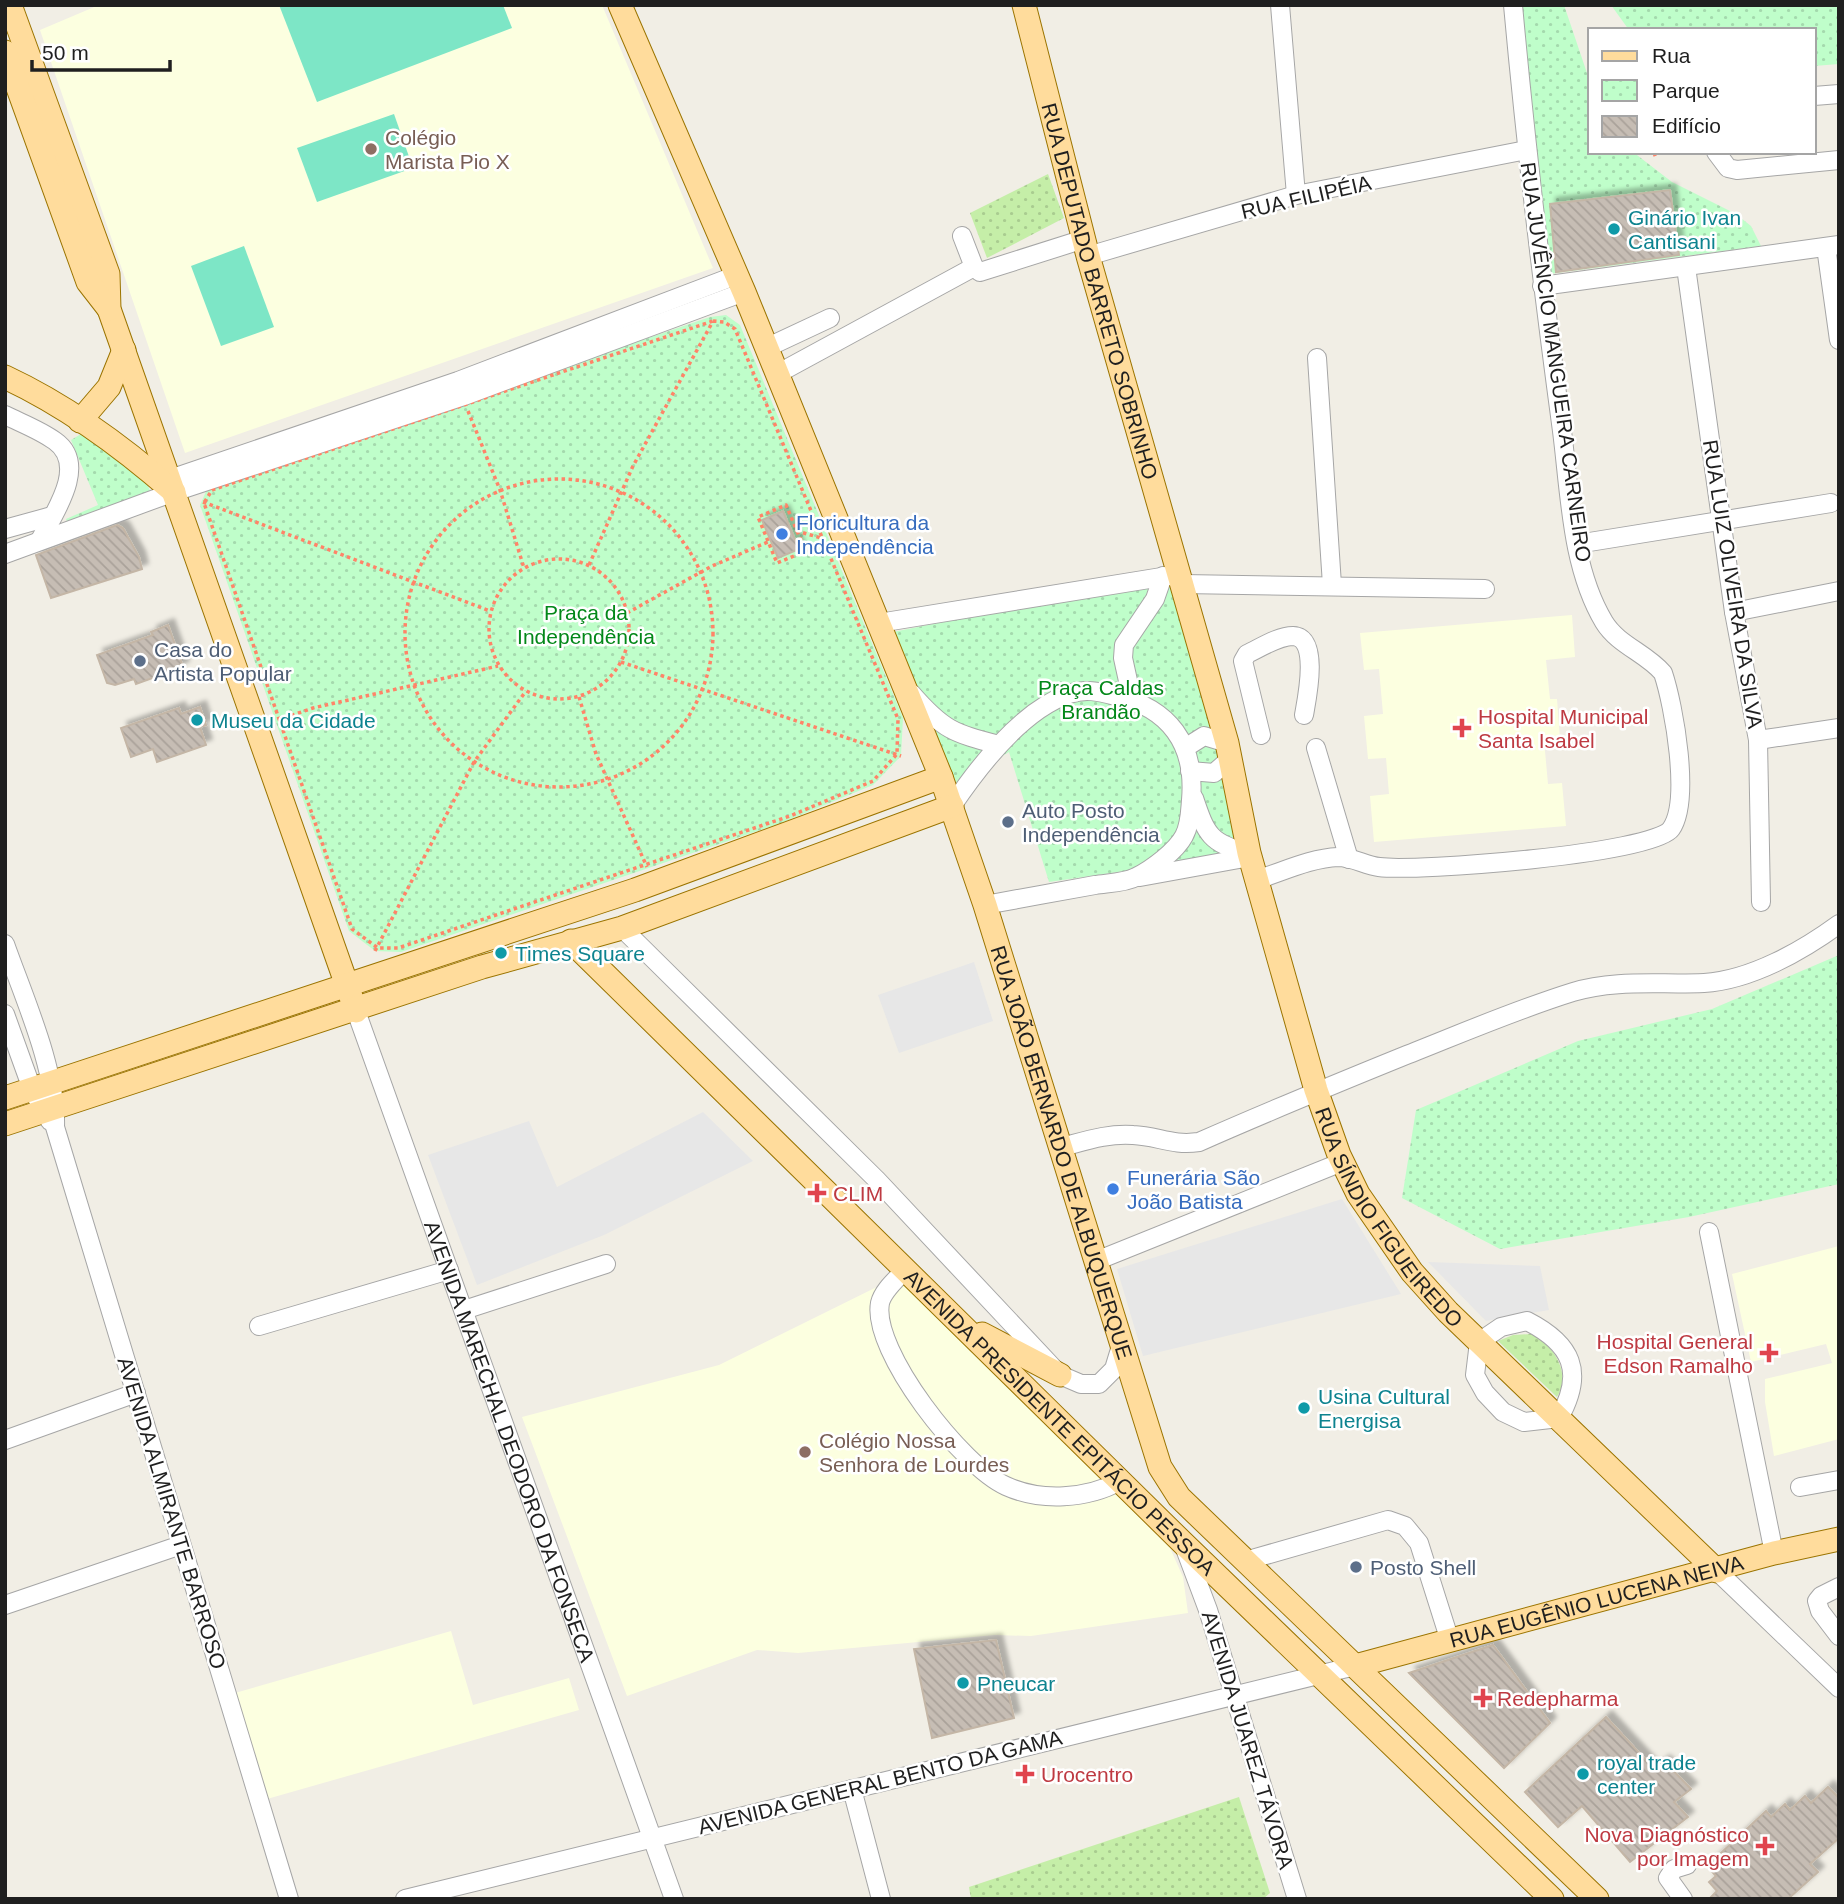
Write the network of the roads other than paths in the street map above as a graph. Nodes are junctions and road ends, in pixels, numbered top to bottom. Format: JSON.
{"nodes":[{"id":1,"x":10,"y":5,"type":"edge"},
{"id":2,"x":620,"y":5,"type":"edge"},
{"id":3,"x":1024,"y":5,"type":"edge"},
{"id":4,"x":1280,"y":5,"type":"edge"},
{"id":5,"x":1513,"y":5,"type":"edge"},
{"id":6,"x":11,"y":46,"type":"edge"},
{"id":7,"x":1839,"y":94,"type":"edge"},
{"id":8,"x":1816,"y":96,"type":"edge"},
{"id":9,"x":1526,"y":150,"type":"junction"},
{"id":10,"x":1716,"y":154,"type":"edge"},
{"id":11,"x":1839,"y":160,"type":"edge"},
{"id":12,"x":1296,"y":195,"type":"junction"},
{"id":13,"x":962,"y":236,"type":"dead end"},
{"id":14,"x":1832,"y":246,"type":"edge"},
{"id":15,"x":1086,"y":248,"type":"junction"},
{"id":16,"x":974,"y":267,"type":"junction"},
{"id":17,"x":1686,"y":267,"type":"junction"},
{"id":18,"x":740,"y":283,"type":"junction"},
{"id":19,"x":1542,"y":286,"type":"junction"},
{"id":20,"x":831,"y":318,"type":"dead end"},
{"id":21,"x":1839,"y":340,"type":"edge"},
{"id":22,"x":766,"y":348,"type":"junction"},
{"id":23,"x":124,"y":350,"type":"junction"},
{"id":24,"x":1317,"y":358,"type":"dead end"},
{"id":25,"x":777,"y":374,"type":"junction"},
{"id":26,"x":5,"y":377,"type":"edge"},
{"id":27,"x":5,"y":415,"type":"edge"},
{"id":28,"x":80,"y":421,"type":"junction"},
{"id":29,"x":59,"y":444,"type":"junction"},
{"id":30,"x":172,"y":485,"type":"junction"},
{"id":31,"x":1831,"y":503,"type":"dead end"},
{"id":32,"x":52,"y":516,"type":"junction"},
{"id":33,"x":1721,"y":521,"type":"junction"},
{"id":34,"x":5,"y":529,"type":"edge"},
{"id":35,"x":40,"y":540,"type":"junction"},
{"id":36,"x":1577,"y":544,"type":"junction"},
{"id":37,"x":5,"y":554,"type":"edge"},
{"id":38,"x":1175,"y":578,"type":"junction"},
{"id":39,"x":1332,"y":585,"type":"junction"},
{"id":40,"x":1485,"y":589,"type":"dead end"},
{"id":41,"x":1839,"y":591,"type":"edge"},
{"id":42,"x":1734,"y":612,"type":"junction"},
{"id":43,"x":878,"y":623,"type":"junction"},
{"id":44,"x":906,"y":688,"type":"junction"},
{"id":45,"x":1132,"y":699,"type":"junction"},
{"id":46,"x":1304,"y":715,"type":"dead end"},
{"id":47,"x":1839,"y":728,"type":"edge"},
{"id":48,"x":1261,"y":734,"type":"dead end"},
{"id":49,"x":1758,"y":740,"type":"junction"},
{"id":50,"x":999,"y":745,"type":"junction"},
{"id":51,"x":1185,"y":748,"type":"junction"},
{"id":52,"x":1316,"y":748,"type":"dead end"},
{"id":53,"x":1229,"y":751,"type":"junction"},
{"id":54,"x":1190,"y":771,"type":"junction"},
{"id":55,"x":941,"y":777,"type":"junction"},
{"id":56,"x":1192,"y":791,"type":"junction"},
{"id":57,"x":952,"y":806,"type":"junction"},
{"id":58,"x":1250,"y":855,"type":"junction"},
{"id":59,"x":1349,"y":859,"type":"junction"},
{"id":60,"x":1135,"y":878,"type":"junction"},
{"id":61,"x":1256,"y":880,"type":"junction"},
{"id":62,"x":1761,"y":902,"type":"dead end"},
{"id":63,"x":985,"y":905,"type":"junction"},
{"id":64,"x":1839,"y":924,"type":"edge"},
{"id":65,"x":622,"y":928,"type":"junction"},
{"id":66,"x":571,"y":940,"type":"junction"},
{"id":67,"x":5,"y":944,"type":"edge"},
{"id":68,"x":348,"y":984,"type":"junction"},
{"id":69,"x":356,"y":1011,"type":"junction"},
{"id":70,"x":5,"y":1014,"type":"edge"},
{"id":71,"x":41,"y":1086,"type":"junction"},
{"id":72,"x":1316,"y":1090,"type":"junction"},
{"id":73,"x":5,"y":1098,"type":"edge"},
{"id":74,"x":51,"y":1115,"type":"junction"},
{"id":75,"x":5,"y":1125,"type":"edge"},
{"id":76,"x":1062,"y":1146,"type":"junction"},
{"id":77,"x":1336,"y":1164,"type":"junction"},
{"id":78,"x":1709,"y":1232,"type":"dead end"},
{"id":79,"x":1096,"y":1261,"type":"junction"},
{"id":80,"x":606,"y":1264,"type":"dead end"},
{"id":81,"x":906,"y":1269,"type":"junction"},
{"id":82,"x":449,"y":1270,"type":"junction"},
{"id":83,"x":464,"y":1310,"type":"junction"},
{"id":84,"x":958,"y":1321,"type":"junction"},
{"id":85,"x":259,"y":1326,"type":"dead end"},
{"id":86,"x":1479,"y":1342,"type":"junction"},
{"id":87,"x":1121,"y":1346,"type":"junction"},
{"id":88,"x":1059,"y":1376,"type":"junction"},
{"id":89,"x":136,"y":1393,"type":"junction"},
{"id":90,"x":1559,"y":1419,"type":"junction"},
{"id":91,"x":5,"y":1440,"type":"edge"},
{"id":92,"x":1839,"y":1480,"type":"edge"},
{"id":93,"x":1120,"y":1481,"type":"junction"},
{"id":94,"x":1800,"y":1487,"type":"dead end"},
{"id":95,"x":1179,"y":1497,"type":"joint"},
{"id":96,"x":1839,"y":1539,"type":"edge"},
{"id":97,"x":1183,"y":1543,"type":"junction"},
{"id":98,"x":181,"y":1545,"type":"junction"},
{"id":99,"x":1774,"y":1553,"type":"junction"},
{"id":100,"x":1245,"y":1561,"type":"junction"},
{"id":101,"x":1717,"y":1570,"type":"junction"},
{"id":102,"x":1839,"y":1587,"type":"edge"},
{"id":103,"x":5,"y":1605,"type":"edge"},
{"id":104,"x":1839,"y":1636,"type":"edge"},
{"id":105,"x":1450,"y":1641,"type":"junction"},
{"id":106,"x":1354,"y":1666,"type":"junction"},
{"id":107,"x":1319,"y":1674,"type":"junction"},
{"id":108,"x":1839,"y":1688,"type":"edge"},
{"id":109,"x":1234,"y":1696,"type":"junction"},
{"id":110,"x":852,"y":1789,"type":"junction"},
{"id":111,"x":652,"y":1838,"type":"junction"},
{"id":112,"x":1687,"y":1865,"type":"dead end"},
{"id":113,"x":1296,"y":1898,"type":"edge"},
{"id":114,"x":289,"y":1899,"type":"edge"},
{"id":115,"x":405,"y":1899,"type":"edge"},
{"id":116,"x":674,"y":1899,"type":"edge"},
{"id":117,"x":881,"y":1899,"type":"edge"},
{"id":118,"x":1552,"y":1899,"type":"edge"},
{"id":119,"x":1597,"y":1899,"type":"edge"},
{"id":120,"x":1683,"y":1899,"type":"edge"}],
"edges":[{"from":1,"to":6,"type":"main road"},
{"from":2,"to":18,"type":"main road"},
{"from":3,"to":15,"type":"main road","name":"RUA DEPUTADO BARRETO SOBRINHO"},
{"from":4,"to":12,"type":"street"},
{"from":5,"to":9,"type":"street","name":"RUA JUVÊNCIO MANGUEIRA CARNEIRO"},
{"from":6,"to":23,"type":"main road"},
{"from":7,"to":8,"type":"street"},
{"from":9,"to":12,"type":"street","name":"RUA FILIPÉIA"},
{"from":9,"to":19,"type":"street","name":"RUA JUVÊNCIO MANGUEIRA CARNEIRO"},
{"from":10,"to":11,"type":"street"},
{"from":12,"to":15,"type":"street","name":"RUA FILIPÉIA"},
{"from":13,"to":16,"type":"street"},
{"from":14,"to":17,"type":"street"},
{"from":14,"to":21,"type":"street"},
{"from":15,"to":16,"type":"street","name":"RUA FILIPÉIA"},
{"from":15,"to":38,"type":"main road","name":"RUA DEPUTADO BARRETO SOBRINHO"},
{"from":16,"to":25,"type":"street"},
{"from":17,"to":19,"type":"street"},
{"from":17,"to":33,"type":"street","name":"RUA LUIZ OLIVEIRA DA SILVA"},
{"from":18,"to":22,"type":"main road"},
{"from":18,"to":30,"type":"street"},
{"from":18,"to":30,"type":"street"},
{"from":19,"to":36,"type":"street","name":"RUA JUVÊNCIO MANGUEIRA CARNEIRO"},
{"from":20,"to":22,"type":"street"},
{"from":22,"to":25,"type":"main road"},
{"from":23,"to":28,"type":"main road"},
{"from":23,"to":30,"type":"main road"},
{"from":24,"to":39,"type":"street"},
{"from":25,"to":43,"type":"main road"},
{"from":26,"to":28,"type":"main road"},
{"from":27,"to":29,"type":"street"},
{"from":28,"to":29,"type":"street"},
{"from":28,"to":30,"type":"main road"},
{"from":29,"to":32,"type":"street"},
{"from":30,"to":35,"type":"street"},
{"from":30,"to":68,"type":"main road"},
{"from":31,"to":33,"type":"street"},
{"from":32,"to":34,"type":"street"},
{"from":32,"to":35,"type":"street"},
{"from":33,"to":36,"type":"street"},
{"from":33,"to":42,"type":"street","name":"RUA LUIZ OLIVEIRA DA SILVA"},
{"from":35,"to":37,"type":"street"},
{"from":36,"to":59,"type":"street","name":"RUA JUVÊNCIO MANGUEIRA CARNEIRO"},
{"from":38,"to":39,"type":"street"},
{"from":38,"to":43,"type":"street"},
{"from":38,"to":45,"type":"street"},
{"from":38,"to":53,"type":"main road"},
{"from":39,"to":40,"type":"street"},
{"from":41,"to":42,"type":"street"},
{"from":42,"to":49,"type":"street","name":"RUA LUIZ OLIVEIRA DA SILVA"},
{"from":43,"to":44,"type":"main road"},
{"from":44,"to":50,"type":"street"},
{"from":44,"to":55,"type":"main road"},
{"from":45,"to":50,"type":"street"},
{"from":45,"to":51,"type":"street"},
{"from":46,"to":48,"type":"street"},
{"from":47,"to":49,"type":"street"},
{"from":49,"to":62,"type":"street","name":"RUA LUIZ OLIVEIRA DA SILVA"},
{"from":50,"to":57,"type":"street"},
{"from":51,"to":53,"type":"street"},
{"from":51,"to":54,"type":"street"},
{"from":52,"to":59,"type":"street"},
{"from":53,"to":54,"type":"street"},
{"from":53,"to":58,"type":"main road"},
{"from":54,"to":56,"type":"street"},
{"from":55,"to":57,"type":"main road"},
{"from":55,"to":68,"type":"main road"},
{"from":56,"to":58,"type":"street"},
{"from":56,"to":60,"type":"street"},
{"from":57,"to":63,"type":"main road","name":"RUA JOÃO BERNARDO DE ALBUQUERQUE"},
{"from":57,"to":65,"type":"main road"},
{"from":58,"to":60,"type":"street"},
{"from":58,"to":61,"type":"main road","name":"RUA SÍNDIO FIGUEIREDO"},
{"from":59,"to":61,"type":"street","name":"RUA JUVÊNCIO MANGUEIRA CARNEIRO"},
{"from":60,"to":63,"type":"street"},
{"from":61,"to":72,"type":"main road","name":"RUA SÍNDIO FIGUEIREDO"},
{"from":63,"to":76,"type":"main road","name":"RUA JOÃO BERNARDO DE ALBUQUERQUE"},
{"from":64,"to":72,"type":"street"},
{"from":65,"to":66,"type":"main road"},
{"from":65,"to":88,"type":"street","name":"AVENIDA PRESIDENTE EPITÁCIO PESSOA"},
{"from":66,"to":69,"type":"main road"},
{"from":66,"to":81,"type":"main road","name":"AVENIDA PRESIDENTE EPITÁCIO PESSOA"},
{"from":67,"to":71,"type":"street","name":"AVENIDA ALMIRANTE BARROSO"},
{"from":68,"to":69,"type":"main road","name":"AVENIDA MARECHAL DEODORO DA FONSECA"},
{"from":68,"to":71,"type":"main road"},
{"from":69,"to":74,"type":"main road"},
{"from":69,"to":82,"type":"street","name":"AVENIDA MARECHAL DEODORO DA FONSECA"},
{"from":70,"to":71,"type":"street","name":"AVENIDA ALMIRANTE BARROSO"},
{"from":71,"to":73,"type":"main road"},
{"from":71,"to":74,"type":"street","name":"AVENIDA ALMIRANTE BARROSO"},
{"from":72,"to":76,"type":"street"},
{"from":72,"to":77,"type":"main road","name":"RUA SÍNDIO FIGUEIREDO"},
{"from":74,"to":75,"type":"main road"},
{"from":74,"to":89,"type":"street","name":"AVENIDA ALMIRANTE BARROSO"},
{"from":76,"to":79,"type":"main road","name":"RUA JOÃO BERNARDO DE ALBUQUERQUE"},
{"from":77,"to":79,"type":"street"},
{"from":77,"to":86,"type":"main road","name":"RUA SÍNDIO FIGUEIREDO"},
{"from":78,"to":99,"type":"street"},
{"from":79,"to":87,"type":"main road","name":"RUA JOÃO BERNARDO DE ALBUQUERQUE"},
{"from":80,"to":83,"type":"street"},
{"from":81,"to":84,"type":"main road","name":"AVENIDA PRESIDENTE EPITÁCIO PESSOA"},
{"from":81,"to":93,"type":"street"},
{"from":82,"to":83,"type":"street","name":"AVENIDA MARECHAL DEODORO DA FONSECA"},
{"from":82,"to":85,"type":"street"},
{"from":83,"to":111,"type":"street","name":"AVENIDA MARECHAL DEODORO DA FONSECA"},
{"from":84,"to":88,"type":"main road"},
{"from":84,"to":93,"type":"main road","name":"AVENIDA PRESIDENTE EPITÁCIO PESSOA"},
{"from":86,"to":90,"type":"main road","name":"RUA SÍNDIO FIGUEIREDO"},
{"from":86,"to":90,"type":"street"},
{"from":86,"to":90,"type":"street"},
{"from":87,"to":88,"type":"street","name":"AVENIDA PRESIDENTE EPITÁCIO PESSOA"},
{"from":87,"to":95,"type":"main road","name":"RUA JOÃO BERNARDO DE ALBUQUERQUE"},
{"from":89,"to":91,"type":"street"},
{"from":89,"to":98,"type":"street","name":"AVENIDA ALMIRANTE BARROSO"},
{"from":90,"to":101,"type":"main road","name":"RUA SÍNDIO FIGUEIREDO"},
{"from":92,"to":94,"type":"street"},
{"from":93,"to":97,"type":"main road","name":"AVENIDA PRESIDENTE EPITÁCIO PESSOA"},
{"from":95,"to":100,"type":"main road","name":"AVENIDA PRESIDENTE EPITÁCIO PESSOA"},
{"from":96,"to":99,"type":"main road","name":"RUA EUGÊNIO LUCENA NEIVA"},
{"from":97,"to":107,"type":"main road","name":"AVENIDA PRESIDENTE EPITÁCIO PESSOA"},
{"from":97,"to":109,"type":"street","name":"AVENIDA JUAREZ TÁVORA"},
{"from":98,"to":103,"type":"street"},
{"from":98,"to":114,"type":"street","name":"AVENIDA ALMIRANTE BARROSO"},
{"from":99,"to":101,"type":"main road","name":"RUA EUGÊNIO LUCENA NEIVA"},
{"from":100,"to":105,"type":"street"},
{"from":100,"to":106,"type":"main road","name":"AVENIDA PRESIDENTE EPITÁCIO PESSOA"},
{"from":101,"to":105,"type":"main road","name":"RUA EUGÊNIO LUCENA NEIVA"},
{"from":101,"to":108,"type":"street"},
{"from":102,"to":104,"type":"street"},
{"from":105,"to":106,"type":"main road","name":"RUA EUGÊNIO LUCENA NEIVA"},
{"from":106,"to":107,"type":"street","name":"AVENIDA GENERAL BENTO DA GAMA"},
{"from":106,"to":119,"type":"main road","name":"AVENIDA PRESIDENTE EPITÁCIO PESSOA"},
{"from":107,"to":109,"type":"street","name":"AVENIDA GENERAL BENTO DA GAMA"},
{"from":107,"to":118,"type":"main road","name":"AVENIDA PRESIDENTE EPITÁCIO PESSOA"},
{"from":109,"to":110,"type":"street","name":"AVENIDA GENERAL BENTO DA GAMA"},
{"from":109,"to":113,"type":"street","name":"AVENIDA JUAREZ TÁVORA"},
{"from":110,"to":111,"type":"street","name":"AVENIDA GENERAL BENTO DA GAMA"},
{"from":110,"to":117,"type":"street"},
{"from":111,"to":115,"type":"street","name":"AVENIDA GENERAL BENTO DA GAMA"},
{"from":111,"to":116,"type":"street","name":"AVENIDA MARECHAL DEODORO DA FONSECA"},
{"from":112,"to":120,"type":"street"}]}
